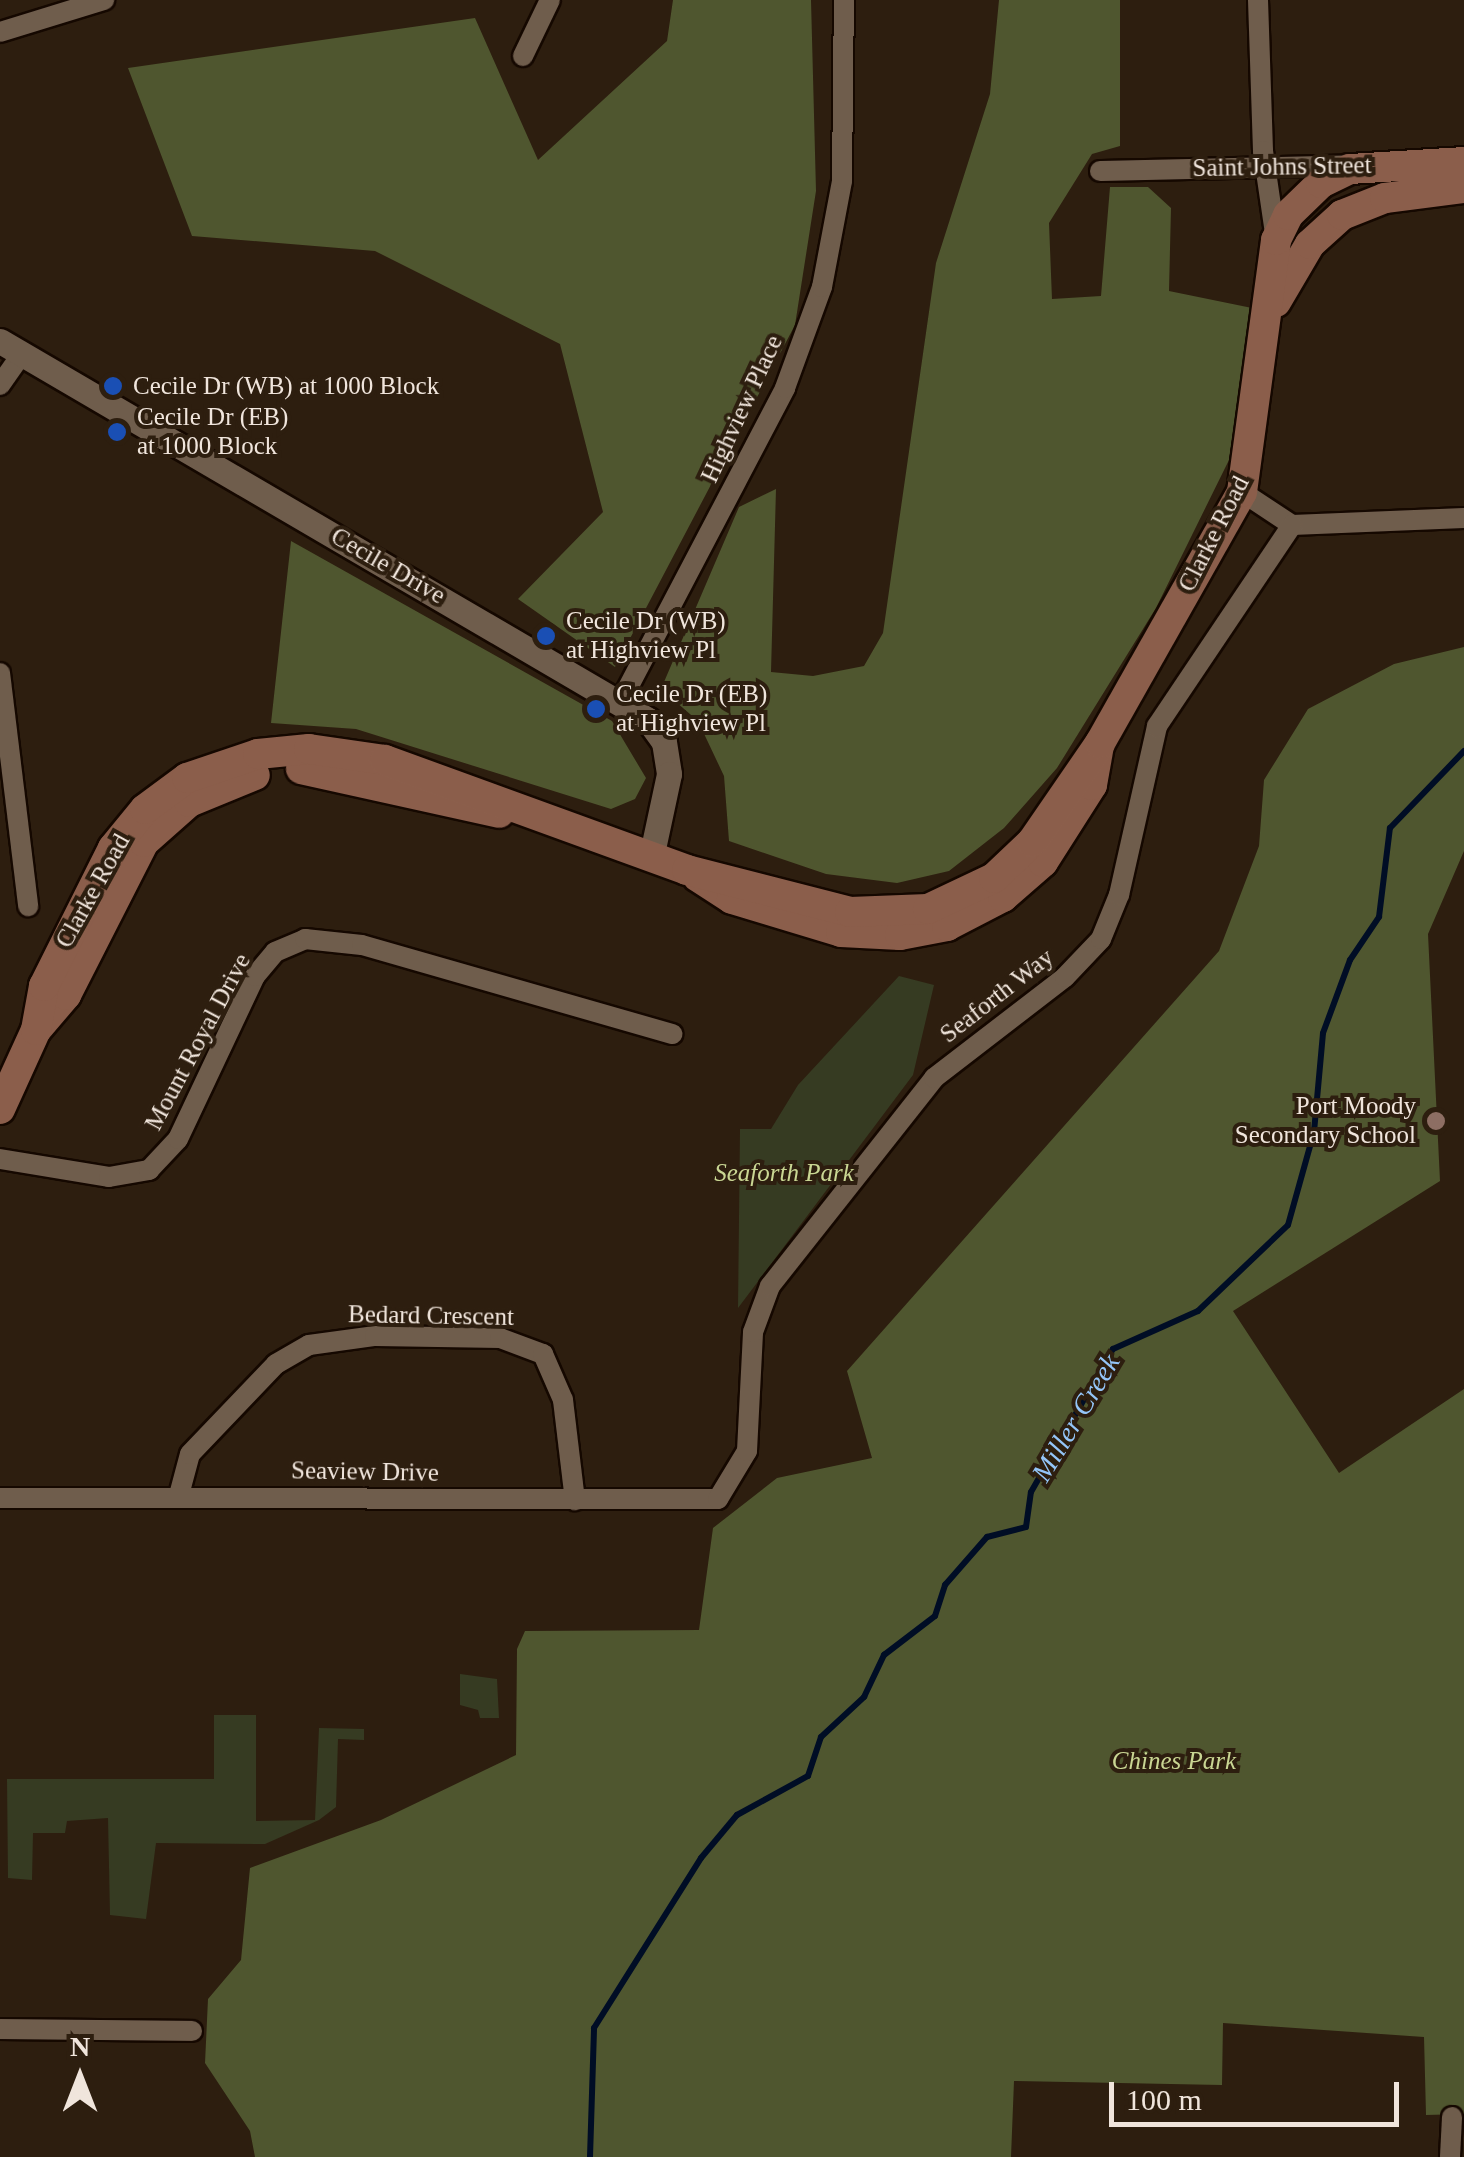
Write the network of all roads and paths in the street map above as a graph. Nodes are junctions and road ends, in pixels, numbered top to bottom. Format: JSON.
{"nodes":[{"id":1,"x":104,"y":0,"type":"edge"},
{"id":2,"x":550,"y":0,"type":"edge"},
{"id":3,"x":844,"y":0,"type":"edge"},
{"id":4,"x":1258,"y":0,"type":"edge"},
{"id":5,"x":0,"y":32,"type":"edge"},
{"id":6,"x":523,"y":56,"type":"dead end"},
{"id":7,"x":1464,"y":162,"type":"edge"},
{"id":8,"x":1264,"y":164,"type":"junction"},
{"id":9,"x":1365,"y":166,"type":"junction"},
{"id":10,"x":1100,"y":172,"type":"dead end"},
{"id":11,"x":1464,"y":188,"type":"edge"},
{"id":12,"x":1357,"y":207,"type":"joint"},
{"id":13,"x":1276,"y":240,"type":"junction"},
{"id":14,"x":1273,"y":306,"type":"junction"},
{"id":15,"x":11,"y":348,"type":"edge"},
{"id":16,"x":0,"y":386,"type":"edge"},
{"id":17,"x":1242,"y":492,"type":"junction"},
{"id":18,"x":1464,"y":518,"type":"edge"},
{"id":19,"x":1292,"y":525,"type":"junction"},
{"id":20,"x":0,"y":672,"type":"edge"},
{"id":21,"x":622,"y":699,"type":"junction"},
{"id":22,"x":652,"y":858,"type":"junction"},
{"id":23,"x":28,"y":906,"type":"dead end"},
{"id":24,"x":672,"y":1034,"type":"dead end"},
{"id":25,"x":0,"y":1109,"type":"edge"},
{"id":26,"x":0,"y":1159,"type":"edge"},
{"id":27,"x":726,"y":1493,"type":"joint"},
{"id":28,"x":179,"y":1495,"type":"junction"},
{"id":29,"x":0,"y":1498,"type":"edge"},
{"id":30,"x":575,"y":1500,"type":"junction"},
{"id":31,"x":0,"y":2029,"type":"edge"},
{"id":32,"x":192,"y":2031,"type":"dead end"},
{"id":33,"x":1452,"y":2118,"type":"dead end"},
{"id":34,"x":1450,"y":2157,"type":"edge"}],
"edges":[{"from":1,"to":5,"type":"street"},
{"from":2,"to":6,"type":"street"},
{"from":3,"to":21,"type":"street","name":"Highview Place"},
{"from":4,"to":8,"type":"street"},
{"from":7,"to":9,"type":"main road","name":"Saint Johns Street"},
{"from":8,"to":9,"type":"street","name":"Saint Johns Street"},
{"from":8,"to":10,"type":"street","name":"Saint Johns Street"},
{"from":8,"to":13,"type":"street"},
{"from":9,"to":13,"type":"main road"},
{"from":11,"to":12,"type":"main road","name":"Saint Johns Street"},
{"from":12,"to":14,"type":"main road","name":"Clarke Road"},
{"from":13,"to":14,"type":"main road","name":"Clarke Road"},
{"from":14,"to":17,"type":"main road","name":"Clarke Road"},
{"from":15,"to":16,"type":"street"},
{"from":15,"to":21,"type":"street","name":"Cecile Drive"},
{"from":17,"to":19,"type":"street"},
{"from":17,"to":22,"type":"main road","name":"Clarke Road"},
{"from":18,"to":19,"type":"street"},
{"from":19,"to":27,"type":"street","name":"Seaforth Way"},
{"from":20,"to":23,"type":"street"},
{"from":21,"to":22,"type":"street","name":"Cecile Drive"},
{"from":22,"to":25,"type":"main road","name":"Clarke Road"},
{"from":24,"to":26,"type":"street","name":"Mount Royal Drive"},
{"from":27,"to":30,"type":"street","name":"Seaview Drive"},
{"from":28,"to":29,"type":"street","name":"Seaview Drive"},
{"from":28,"to":30,"type":"street","name":"Seaview Drive"},
{"from":28,"to":30,"type":"street","name":"Bedard Crescent"},
{"from":31,"to":32,"type":"street"},
{"from":33,"to":34,"type":"street"}]}
